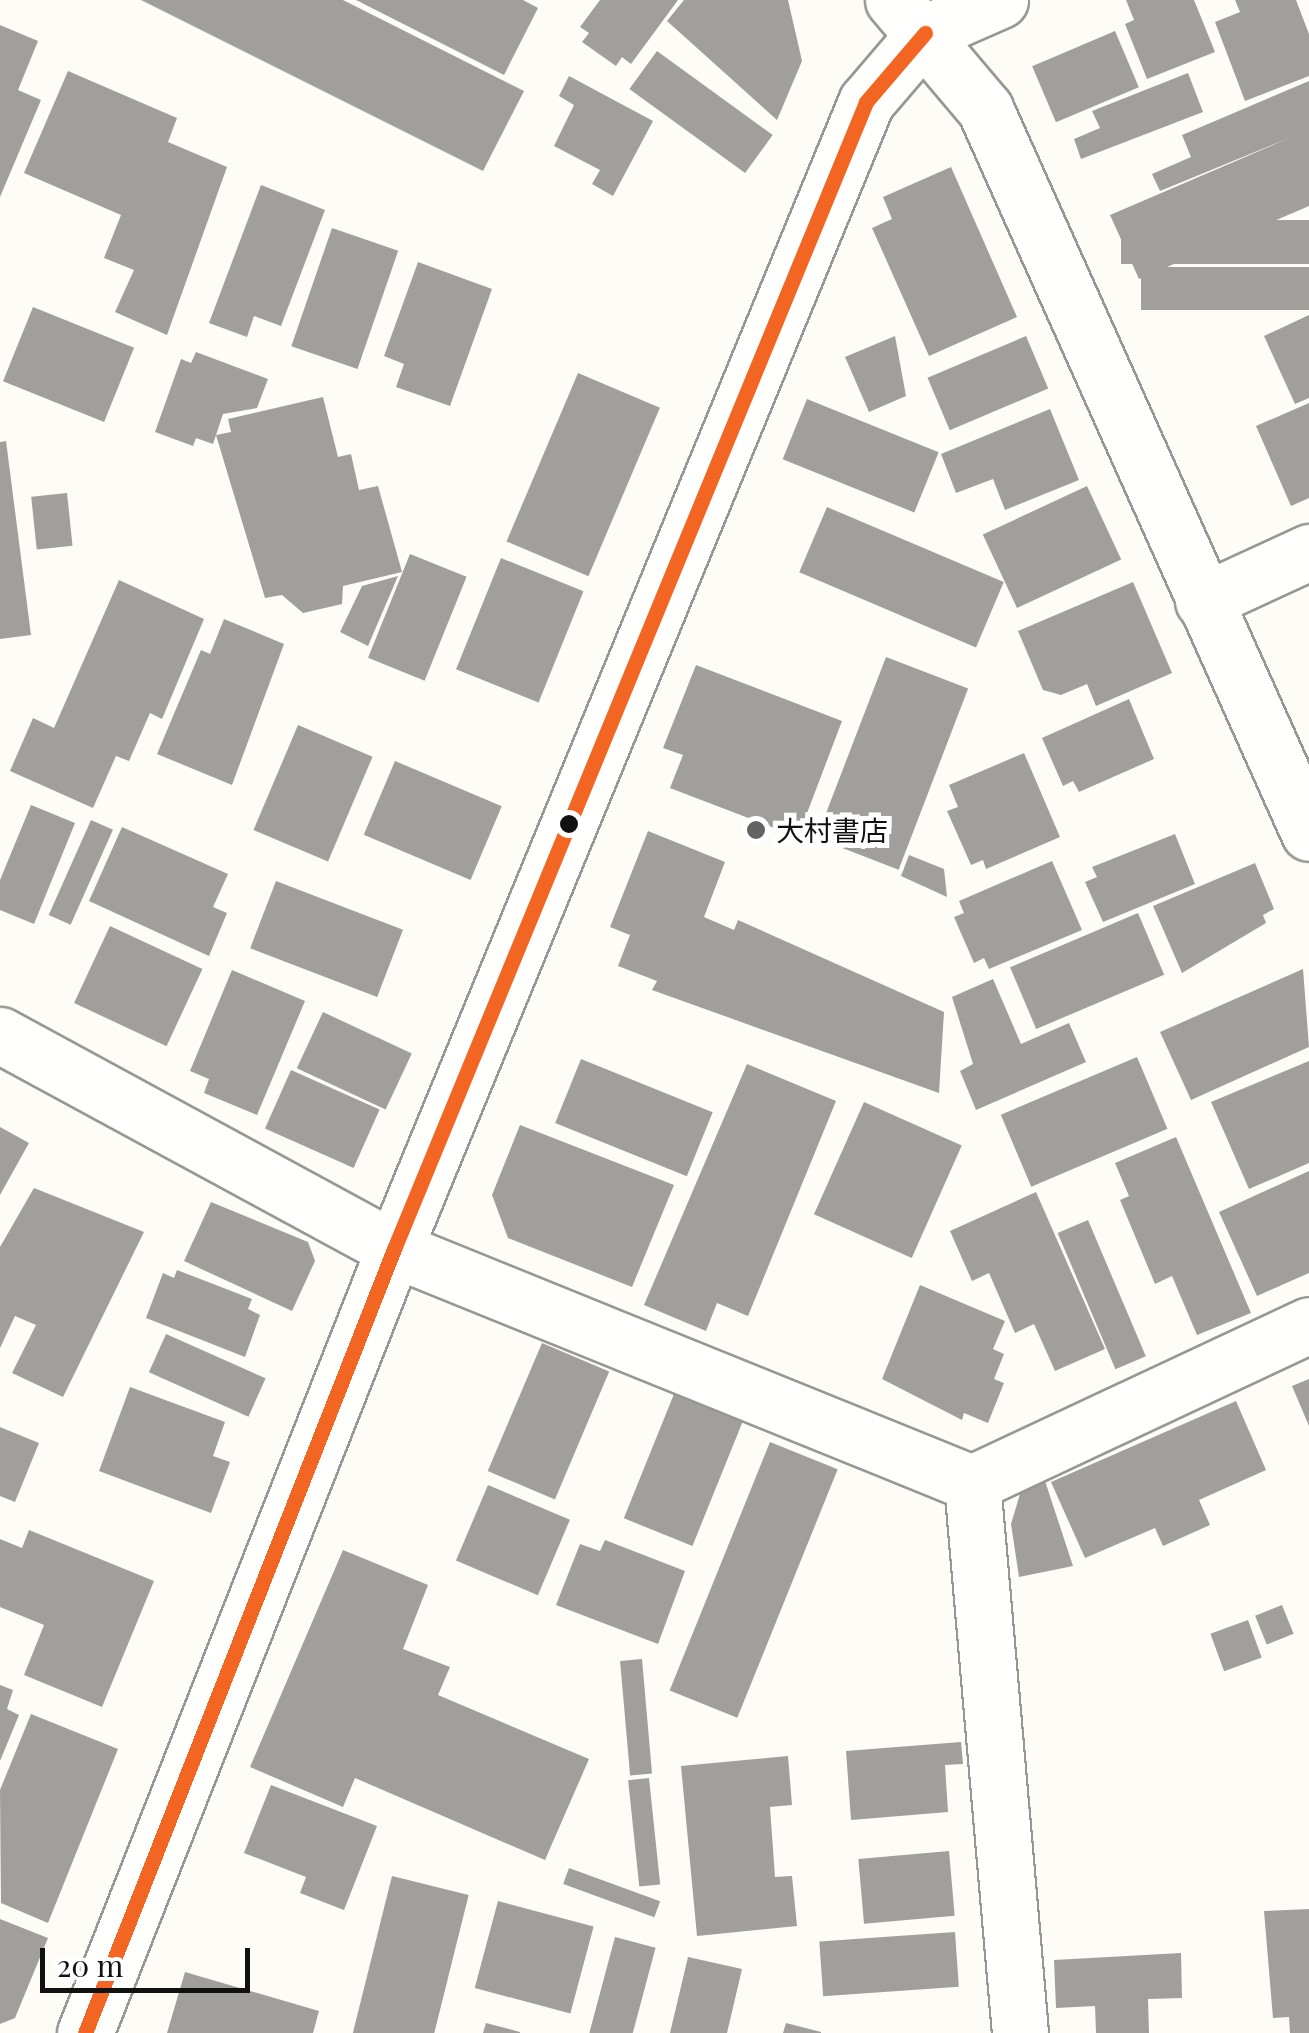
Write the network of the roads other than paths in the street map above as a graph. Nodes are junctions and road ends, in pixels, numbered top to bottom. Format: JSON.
{"nodes":[{"id":1,"x":1000,"y":0,"type":"edge"},
{"id":2,"x":909,"y":16,"type":"edge"},
{"id":3,"x":1309,"y":552,"type":"edge"},
{"id":4,"x":1203,"y":601,"type":"junction"},
{"id":5,"x":1309,"y":833,"type":"edge"},
{"id":6,"x":0,"y":1035,"type":"edge"},
{"id":7,"x":394,"y":1249,"type":"junction"},
{"id":8,"x":1309,"y":1325,"type":"edge"},
{"id":9,"x":972,"y":1483,"type":"junction"},
{"id":10,"x":84,"y":2033,"type":"edge"},
{"id":11,"x":1020,"y":2033,"type":"edge"}],
"edges":[{"from":1,"to":2,"type":"street"},
{"from":2,"to":4,"type":"street"},
{"from":2,"to":7,"type":"street"},
{"from":3,"to":4,"type":"street"},
{"from":4,"to":5,"type":"street"},
{"from":6,"to":7,"type":"street"},
{"from":7,"to":9,"type":"street"},
{"from":7,"to":10,"type":"street"},
{"from":8,"to":9,"type":"street"},
{"from":9,"to":11,"type":"street"}]}
